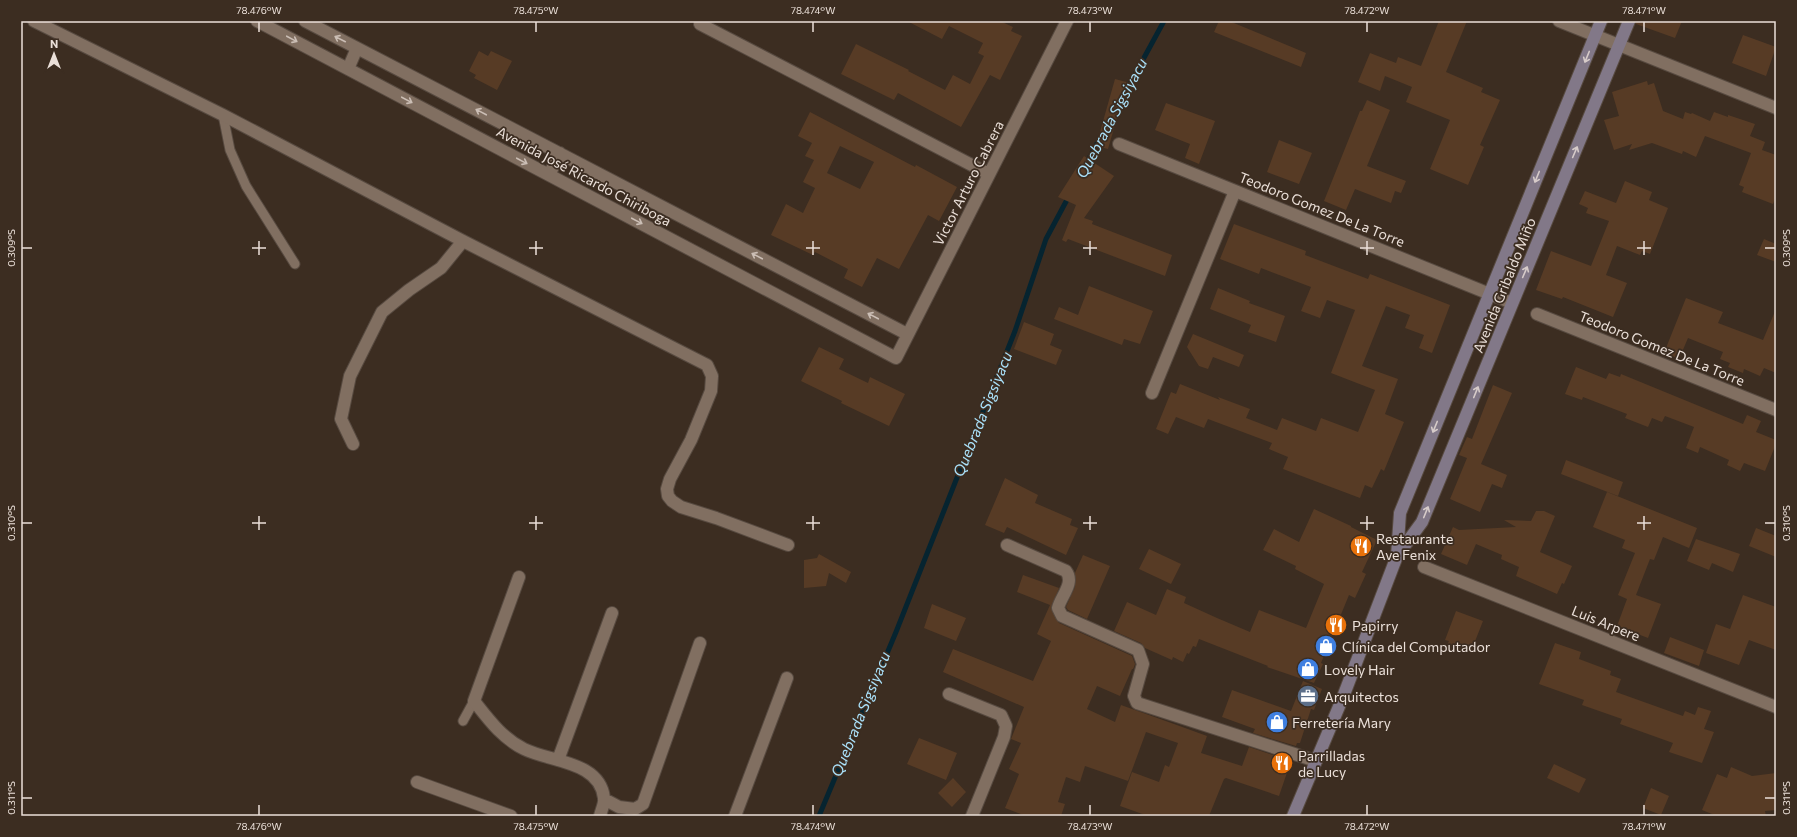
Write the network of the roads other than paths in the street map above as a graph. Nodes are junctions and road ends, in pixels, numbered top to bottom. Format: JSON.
{"nodes":[{"id":1,"x":34,"y":21,"type":"edge"},
{"id":2,"x":257,"y":21,"type":"edge"},
{"id":3,"x":305,"y":21,"type":"edge"},
{"id":4,"x":1559,"y":21,"type":"edge"},
{"id":5,"x":1601,"y":21,"type":"edge"},
{"id":6,"x":1629,"y":21,"type":"edge"},
{"id":7,"x":1064,"y":22,"type":"edge"},
{"id":8,"x":700,"y":24,"type":"dead end"},
{"id":9,"x":1596,"y":36,"type":"junction"},
{"id":10,"x":1619,"y":45,"type":"junction"},
{"id":11,"x":357,"y":48,"type":"junction"},
{"id":12,"x":348,"y":69,"type":"junction"},
{"id":13,"x":1776,"y":108,"type":"edge"},
{"id":14,"x":223,"y":115,"type":"junction"},
{"id":15,"x":1119,"y":144,"type":"dead end"},
{"id":16,"x":560,"y":153,"type":"junction"},
{"id":17,"x":989,"y":174,"type":"junction"},
{"id":18,"x":550,"y":175,"type":"junction"},
{"id":19,"x":1235,"y":191,"type":"junction"},
{"id":20,"x":463,"y":241,"type":"junction"},
{"id":21,"x":295,"y":264,"type":"dead end"},
{"id":22,"x":1489,"y":294,"type":"junction"},
{"id":23,"x":1512,"y":303,"type":"junction"},
{"id":24,"x":1537,"y":314,"type":"dead end"},
{"id":25,"x":907,"y":334,"type":"junction"},
{"id":26,"x":896,"y":358,"type":"joint"},
{"id":27,"x":1152,"y":393,"type":"dead end"},
{"id":28,"x":1776,"y":410,"type":"edge"},
{"id":29,"x":353,"y":444,"type":"dead end"},
{"id":30,"x":788,"y":545,"type":"dead end"},
{"id":31,"x":1007,"y":545,"type":"dead end"},
{"id":32,"x":1397,"y":556,"type":"junction"},
{"id":33,"x":1424,"y":567,"type":"dead end"},
{"id":34,"x":519,"y":577,"type":"dead end"},
{"id":35,"x":612,"y":613,"type":"dead end"},
{"id":36,"x":700,"y":643,"type":"dead end"},
{"id":37,"x":787,"y":678,"type":"dead end"},
{"id":38,"x":949,"y":694,"type":"dead end"},
{"id":39,"x":474,"y":700,"type":"junction"},
{"id":40,"x":1776,"y":707,"type":"edge"},
{"id":41,"x":463,"y":721,"type":"dead end"},
{"id":42,"x":558,"y":760,"type":"junction"},
{"id":43,"x":1316,"y":761,"type":"junction"},
{"id":44,"x":417,"y":782,"type":"dead end"},
{"id":45,"x":604,"y":799,"type":"junction"},
{"id":46,"x":511,"y":816,"type":"edge"},
{"id":47,"x":600,"y":816,"type":"edge"},
{"id":48,"x":735,"y":816,"type":"edge"},
{"id":49,"x":972,"y":816,"type":"edge"},
{"id":50,"x":1293,"y":816,"type":"edge"}],
"edges":[{"from":1,"to":14,"type":"street"},
{"from":2,"to":12,"type":"street","name":"Avenida José Ricardo Chiriboga","one_way":true},
{"from":11,"to":3,"type":"street","name":"Avenida José Ricardo Chiriboga","one_way":true},
{"from":4,"to":9,"type":"street"},
{"from":5,"to":9,"type":"street","name":"Avenida Gribaldo Miño"},
{"from":6,"to":10,"type":"street","name":"Avenida Gribaldo Miño"},
{"from":7,"to":17,"type":"street","name":"Victor Arturo Cabrera"},
{"from":8,"to":17,"type":"street"},
{"from":9,"to":10,"type":"street"},
{"from":9,"to":22,"type":"street","name":"Avenida Gribaldo Miño","one_way":true},
{"from":10,"to":13,"type":"street"},
{"from":23,"to":10,"type":"street","name":"Avenida Gribaldo Miño","one_way":true},
{"from":11,"to":12,"type":"street"},
{"from":16,"to":11,"type":"street","name":"Avenida José Ricardo Chiriboga","one_way":true},
{"from":12,"to":18,"type":"street","name":"Avenida José Ricardo Chiriboga","one_way":true},
{"from":14,"to":20,"type":"street"},
{"from":14,"to":21,"type":"lane"},
{"from":15,"to":19,"type":"street","name":"Teodoro Gomez De La Torre"},
{"from":16,"to":18,"type":"street"},
{"from":25,"to":16,"type":"street","name":"Avenida José Ricardo Chiriboga","one_way":true},
{"from":17,"to":25,"type":"street","name":"Victor Arturo Cabrera"},
{"from":18,"to":26,"type":"street","name":"Avenida José Ricardo Chiriboga","one_way":true},
{"from":19,"to":22,"type":"street","name":"Teodoro Gomez De La Torre"},
{"from":19,"to":27,"type":"street"},
{"from":20,"to":29,"type":"street"},
{"from":20,"to":30,"type":"street"},
{"from":22,"to":23,"type":"street","name":"Teodoro Gomez De La Torre"},
{"from":22,"to":32,"type":"street","name":"Avenida Gribaldo Miño","one_way":true},
{"from":32,"to":23,"type":"street","name":"Avenida Gribaldo Miño","one_way":true},
{"from":24,"to":28,"type":"street","name":"Teodoro Gomez De La Torre"},
{"from":25,"to":26,"type":"street","name":"Victor Arturo Cabrera"},
{"from":31,"to":43,"type":"street"},
{"from":32,"to":43,"type":"street","name":"Avenida Gribaldo Miño"},
{"from":33,"to":40,"type":"street","name":"Luis Arpere"},
{"from":34,"to":39,"type":"street"},
{"from":35,"to":42,"type":"street"},
{"from":36,"to":45,"type":"street"},
{"from":37,"to":48,"type":"street"},
{"from":38,"to":49,"type":"street"},
{"from":39,"to":41,"type":"lane"},
{"from":39,"to":42,"type":"street"},
{"from":42,"to":45,"type":"street"},
{"from":43,"to":50,"type":"street","name":"Avenida Gribaldo Miño"},
{"from":44,"to":46,"type":"street"},
{"from":45,"to":47,"type":"street"}]}
